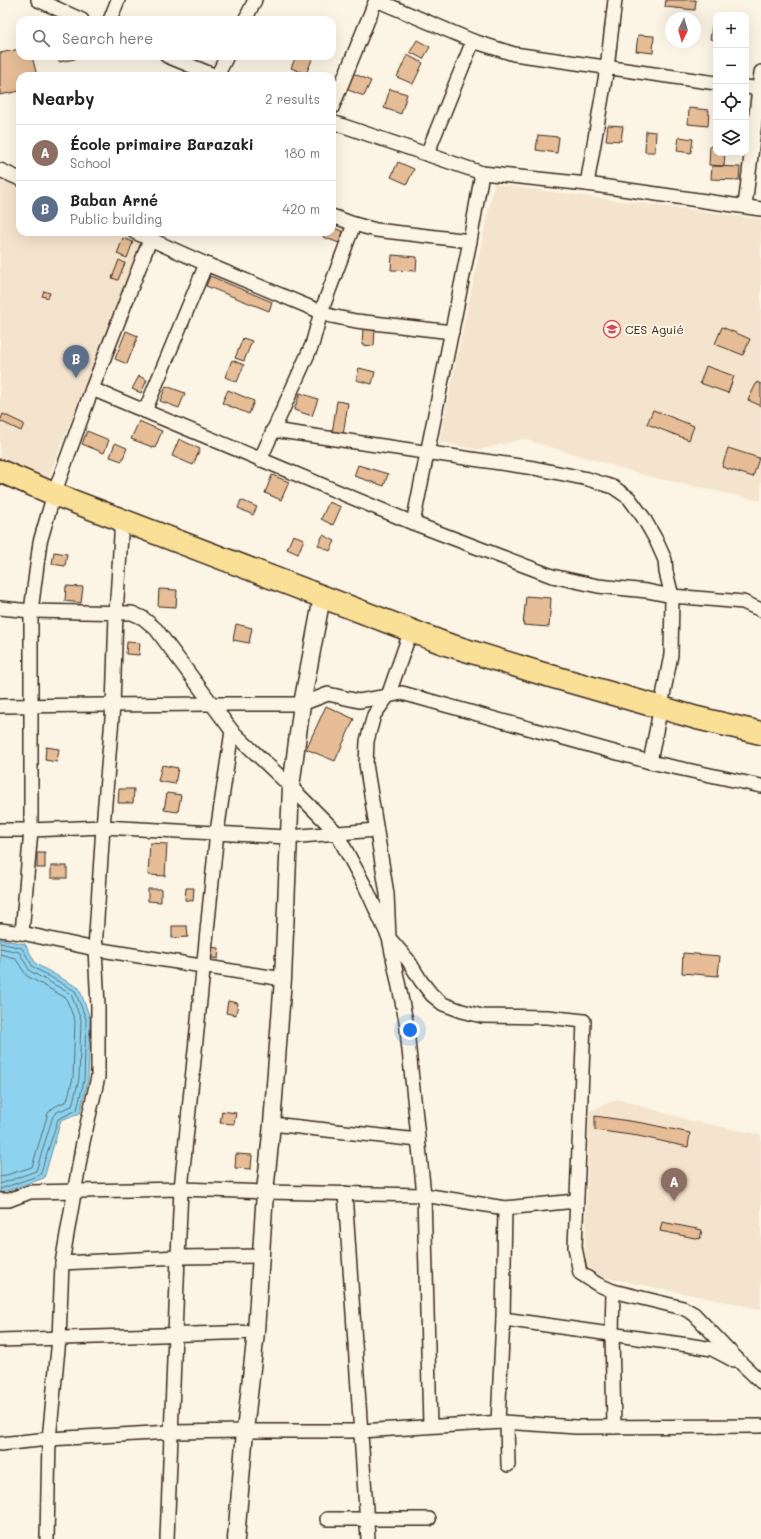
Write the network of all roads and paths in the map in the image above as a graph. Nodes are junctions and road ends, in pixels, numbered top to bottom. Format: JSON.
{"nodes":[{"id":1,"x":38,"y":0,"type":"edge"},
{"id":2,"x":118,"y":0,"type":"edge"},
{"id":3,"x":255,"y":0,"type":"edge"},
{"id":4,"x":376,"y":0,"type":"edge"},
{"id":5,"x":615,"y":0,"type":"edge"},
{"id":6,"x":73,"y":16,"type":"edge"},
{"id":7,"x":112,"y":16,"type":"edge"},
{"id":8,"x":247,"y":16,"type":"edge"},
{"id":9,"x":473,"y":41,"type":"junction"},
{"id":10,"x":177,"y":60,"type":"edge"},
{"id":11,"x":225,"y":60,"type":"edge"},
{"id":12,"x":607,"y":68,"type":"junction"},
{"id":13,"x":206,"y":72,"type":"edge"},
{"id":14,"x":218,"y":72,"type":"edge"},
{"id":15,"x":761,"y":72,"type":"edge"},
{"id":16,"x":713,"y":83,"type":"edge"},
{"id":17,"x":755,"y":88,"type":"edge"},
{"id":18,"x":336,"y":98,"type":"edge"},
{"id":19,"x":336,"y":123,"type":"edge"},
{"id":20,"x":427,"y":154,"type":"junction"},
{"id":21,"x":0,"y":170,"type":"edge"},
{"id":22,"x":482,"y":173,"type":"junction"},
{"id":23,"x":16,"y":177,"type":"edge"},
{"id":24,"x":587,"y":184,"type":"junction"},
{"id":25,"x":745,"y":206,"type":"junction"},
{"id":26,"x":761,"y":209,"type":"edge"},
{"id":27,"x":336,"y":217,"type":"edge"},
{"id":28,"x":354,"y":224,"type":"junction"},
{"id":29,"x":152,"y":236,"type":"edge"},
{"id":30,"x":470,"y":241,"type":"junction"},
{"id":31,"x":206,"y":264,"type":"junction"},
{"id":32,"x":321,"y":312,"type":"junction"},
{"id":33,"x":452,"y":332,"type":"junction"},
{"id":34,"x":92,"y":389,"type":"junction"},
{"id":35,"x":145,"y":412,"type":"junction"},
{"id":36,"x":273,"y":430,"type":"junction"},
{"id":37,"x":428,"y":452,"type":"junction"},
{"id":38,"x":260,"y":460,"type":"junction"},
{"id":39,"x":0,"y":471,"type":"edge"},
{"id":40,"x":54,"y":494,"type":"junction"},
{"id":41,"x":122,"y":520,"type":"junction"},
{"id":42,"x":413,"y":523,"type":"junction"},
{"id":43,"x":672,"y":596,"type":"junction"},
{"id":44,"x":322,"y":597,"type":"junction"},
{"id":45,"x":0,"y":608,"type":"edge"},
{"id":46,"x":761,"y":610,"type":"edge"},
{"id":47,"x":31,"y":611,"type":"junction"},
{"id":48,"x":116,"y":614,"type":"junction"},
{"id":49,"x":411,"y":630,"type":"junction"},
{"id":50,"x":388,"y":696,"type":"junction"},
{"id":51,"x":210,"y":704,"type":"junction"},
{"id":52,"x":302,"y":704,"type":"junction"},
{"id":53,"x":31,"y":705,"type":"junction"},
{"id":54,"x":0,"y":706,"type":"edge"},
{"id":55,"x":113,"y":706,"type":"junction"},
{"id":56,"x":661,"y":707,"type":"junction"},
{"id":57,"x":232,"y":731,"type":"junction"},
{"id":58,"x":761,"y":733,"type":"edge"},
{"id":59,"x":650,"y":762,"type":"junction"},
{"id":60,"x":761,"y":786,"type":"edge"},
{"id":61,"x":291,"y":788,"type":"junction"},
{"id":62,"x":103,"y":827,"type":"junction"},
{"id":63,"x":0,"y":830,"type":"edge"},
{"id":64,"x":31,"y":830,"type":"junction"},
{"id":65,"x":376,"y":830,"type":"junction"},
{"id":66,"x":217,"y":832,"type":"junction"},
{"id":67,"x":336,"y":832,"type":"junction"},
{"id":68,"x":288,"y":837,"type":"junction"},
{"id":69,"x":0,"y":930,"type":"edge"},
{"id":70,"x":22,"y":933,"type":"junction"},
{"id":71,"x":389,"y":938,"type":"junction"},
{"id":72,"x":96,"y":950,"type":"junction"},
{"id":73,"x":204,"y":967,"type":"junction"},
{"id":74,"x":283,"y":979,"type":"junction"},
{"id":75,"x":272,"y":1124,"type":"junction"},
{"id":76,"x":418,"y":1140,"type":"junction"},
{"id":77,"x":181,"y":1188,"type":"junction"},
{"id":78,"x":75,"y":1190,"type":"junction"},
{"id":79,"x":265,"y":1192,"type":"junction"},
{"id":80,"x":345,"y":1193,"type":"junction"},
{"id":81,"x":424,"y":1194,"type":"junction"},
{"id":82,"x":0,"y":1200,"type":"edge"},
{"id":83,"x":576,"y":1201,"type":"junction"},
{"id":84,"x":505,"y":1208,"type":"junction"},
{"id":85,"x":261,"y":1256,"type":"junction"},
{"id":86,"x":178,"y":1257,"type":"junction"},
{"id":87,"x":62,"y":1263,"type":"junction"},
{"id":88,"x":613,"y":1291,"type":"junction"},
{"id":89,"x":503,"y":1319,"type":"junction"},
{"id":90,"x":256,"y":1332,"type":"junction"},
{"id":91,"x":176,"y":1334,"type":"junction"},
{"id":92,"x":612,"y":1334,"type":"junction"},
{"id":93,"x":59,"y":1339,"type":"junction"},
{"id":94,"x":0,"y":1340,"type":"edge"},
{"id":95,"x":741,"y":1364,"type":"junction"},
{"id":96,"x":761,"y":1382,"type":"edge"},
{"id":97,"x":502,"y":1423,"type":"junction"},
{"id":98,"x":430,"y":1426,"type":"junction"},
{"id":99,"x":761,"y":1426,"type":"edge"},
{"id":100,"x":614,"y":1427,"type":"junction"},
{"id":101,"x":245,"y":1431,"type":"junction"},
{"id":102,"x":361,"y":1431,"type":"junction"},
{"id":103,"x":171,"y":1432,"type":"junction"},
{"id":104,"x":49,"y":1439,"type":"junction"},
{"id":105,"x":0,"y":1444,"type":"edge"},
{"id":106,"x":508,"y":1465,"type":"dead end"},
{"id":107,"x":366,"y":1518,"type":"junction"},
{"id":108,"x":327,"y":1519,"type":"dead end"},
{"id":109,"x":429,"y":1519,"type":"dead end"},
{"id":110,"x":47,"y":1539,"type":"edge"},
{"id":111,"x":167,"y":1539,"type":"edge"},
{"id":112,"x":236,"y":1539,"type":"edge"},
{"id":113,"x":368,"y":1539,"type":"edge"}],
"edges":[{"from":1,"to":6,"type":"street"},
{"from":2,"to":7,"type":"street"},
{"from":3,"to":8,"type":"street"},
{"from":4,"to":9,"type":"street"},
{"from":4,"to":18,"type":"street"},
{"from":5,"to":12,"type":"street"},
{"from":9,"to":12,"type":"street"},
{"from":9,"to":20,"type":"street"},
{"from":10,"to":13,"type":"street"},
{"from":11,"to":14,"type":"street"},
{"from":12,"to":16,"type":"street"},
{"from":12,"to":24,"type":"street"},
{"from":15,"to":17,"type":"street"},
{"from":17,"to":25,"type":"street"},
{"from":19,"to":20,"type":"street"},
{"from":20,"to":22,"type":"street"},
{"from":21,"to":23,"type":"street"},
{"from":22,"to":24,"type":"street"},
{"from":22,"to":30,"type":"street"},
{"from":24,"to":25,"type":"street"},
{"from":25,"to":26,"type":"street"},
{"from":27,"to":28,"type":"street"},
{"from":28,"to":30,"type":"street"},
{"from":28,"to":32,"type":"street"},
{"from":29,"to":31,"type":"street"},
{"from":29,"to":34,"type":"street"},
{"from":30,"to":33,"type":"street"},
{"from":31,"to":32,"type":"street"},
{"from":31,"to":35,"type":"street"},
{"from":32,"to":33,"type":"street"},
{"from":32,"to":36,"type":"street"},
{"from":33,"to":37,"type":"street"},
{"from":34,"to":35,"type":"street"},
{"from":34,"to":40,"type":"street"},
{"from":35,"to":38,"type":"street"},
{"from":36,"to":37,"type":"street"},
{"from":36,"to":38,"type":"street"},
{"from":37,"to":42,"type":"street"},
{"from":37,"to":43,"type":"street"},
{"from":38,"to":42,"type":"street"},
{"from":39,"to":40,"type":"highway"},
{"from":40,"to":41,"type":"highway"},
{"from":40,"to":47,"type":"street"},
{"from":41,"to":44,"type":"highway"},
{"from":41,"to":48,"type":"street"},
{"from":42,"to":43,"type":"street"},
{"from":43,"to":46,"type":"street"},
{"from":43,"to":56,"type":"street"},
{"from":44,"to":49,"type":"highway"},
{"from":44,"to":52,"type":"street"},
{"from":45,"to":47,"type":"street"},
{"from":47,"to":48,"type":"street"},
{"from":47,"to":53,"type":"street"},
{"from":48,"to":51,"type":"street"},
{"from":48,"to":55,"type":"street"},
{"from":49,"to":50,"type":"street"},
{"from":49,"to":56,"type":"highway"},
{"from":50,"to":52,"type":"street"},
{"from":50,"to":59,"type":"street"},
{"from":50,"to":65,"type":"street"},
{"from":51,"to":52,"type":"street"},
{"from":51,"to":55,"type":"street"},
{"from":51,"to":57,"type":"street"},
{"from":52,"to":61,"type":"street"},
{"from":53,"to":54,"type":"street"},
{"from":53,"to":55,"type":"street"},
{"from":53,"to":64,"type":"street"},
{"from":55,"to":62,"type":"street"},
{"from":56,"to":58,"type":"highway"},
{"from":56,"to":59,"type":"street"},
{"from":57,"to":61,"type":"street"},
{"from":57,"to":66,"type":"street"},
{"from":59,"to":60,"type":"street"},
{"from":61,"to":67,"type":"street"},
{"from":61,"to":68,"type":"street"},
{"from":62,"to":64,"type":"street"},
{"from":62,"to":66,"type":"street"},
{"from":62,"to":72,"type":"street"},
{"from":63,"to":64,"type":"street"},
{"from":64,"to":70,"type":"street"},
{"from":65,"to":67,"type":"street"},
{"from":65,"to":71,"type":"street"},
{"from":66,"to":68,"type":"street"},
{"from":66,"to":73,"type":"street"},
{"from":67,"to":68,"type":"street"},
{"from":67,"to":71,"type":"street"},
{"from":68,"to":74,"type":"street"},
{"from":69,"to":70,"type":"street"},
{"from":70,"to":72,"type":"street"},
{"from":71,"to":76,"type":"street"},
{"from":71,"to":83,"type":"street"},
{"from":72,"to":73,"type":"street"},
{"from":72,"to":78,"type":"street"},
{"from":73,"to":74,"type":"street"},
{"from":73,"to":77,"type":"street"},
{"from":74,"to":75,"type":"street"},
{"from":75,"to":76,"type":"street"},
{"from":75,"to":79,"type":"street"},
{"from":76,"to":81,"type":"street"},
{"from":77,"to":78,"type":"street"},
{"from":77,"to":79,"type":"street"},
{"from":77,"to":86,"type":"street"},
{"from":78,"to":82,"type":"street"},
{"from":78,"to":87,"type":"street"},
{"from":79,"to":80,"type":"street"},
{"from":79,"to":85,"type":"street"},
{"from":80,"to":81,"type":"street"},
{"from":80,"to":102,"type":"street"},
{"from":81,"to":84,"type":"street"},
{"from":81,"to":98,"type":"street"},
{"from":83,"to":84,"type":"street"},
{"from":83,"to":88,"type":"street"},
{"from":84,"to":89,"type":"street"},
{"from":85,"to":86,"type":"street"},
{"from":85,"to":90,"type":"street"},
{"from":86,"to":87,"type":"street"},
{"from":86,"to":91,"type":"street"},
{"from":87,"to":93,"type":"street"},
{"from":88,"to":92,"type":"street"},
{"from":88,"to":95,"type":"street"},
{"from":89,"to":92,"type":"street"},
{"from":89,"to":97,"type":"street"},
{"from":90,"to":91,"type":"street"},
{"from":90,"to":101,"type":"street"},
{"from":91,"to":93,"type":"street"},
{"from":91,"to":103,"type":"street"},
{"from":92,"to":95,"type":"street"},
{"from":92,"to":100,"type":"street"},
{"from":93,"to":94,"type":"street"},
{"from":93,"to":104,"type":"street"},
{"from":95,"to":96,"type":"street"},
{"from":97,"to":98,"type":"street"},
{"from":97,"to":100,"type":"street"},
{"from":97,"to":106,"type":"street"},
{"from":98,"to":102,"type":"street"},
{"from":99,"to":100,"type":"street"},
{"from":101,"to":102,"type":"street"},
{"from":101,"to":103,"type":"street"},
{"from":101,"to":112,"type":"street"},
{"from":102,"to":107,"type":"street"},
{"from":103,"to":104,"type":"street"},
{"from":103,"to":111,"type":"street"},
{"from":104,"to":105,"type":"street"},
{"from":104,"to":110,"type":"street"},
{"from":107,"to":108,"type":"street"},
{"from":107,"to":109,"type":"street"},
{"from":107,"to":113,"type":"street"}]}
